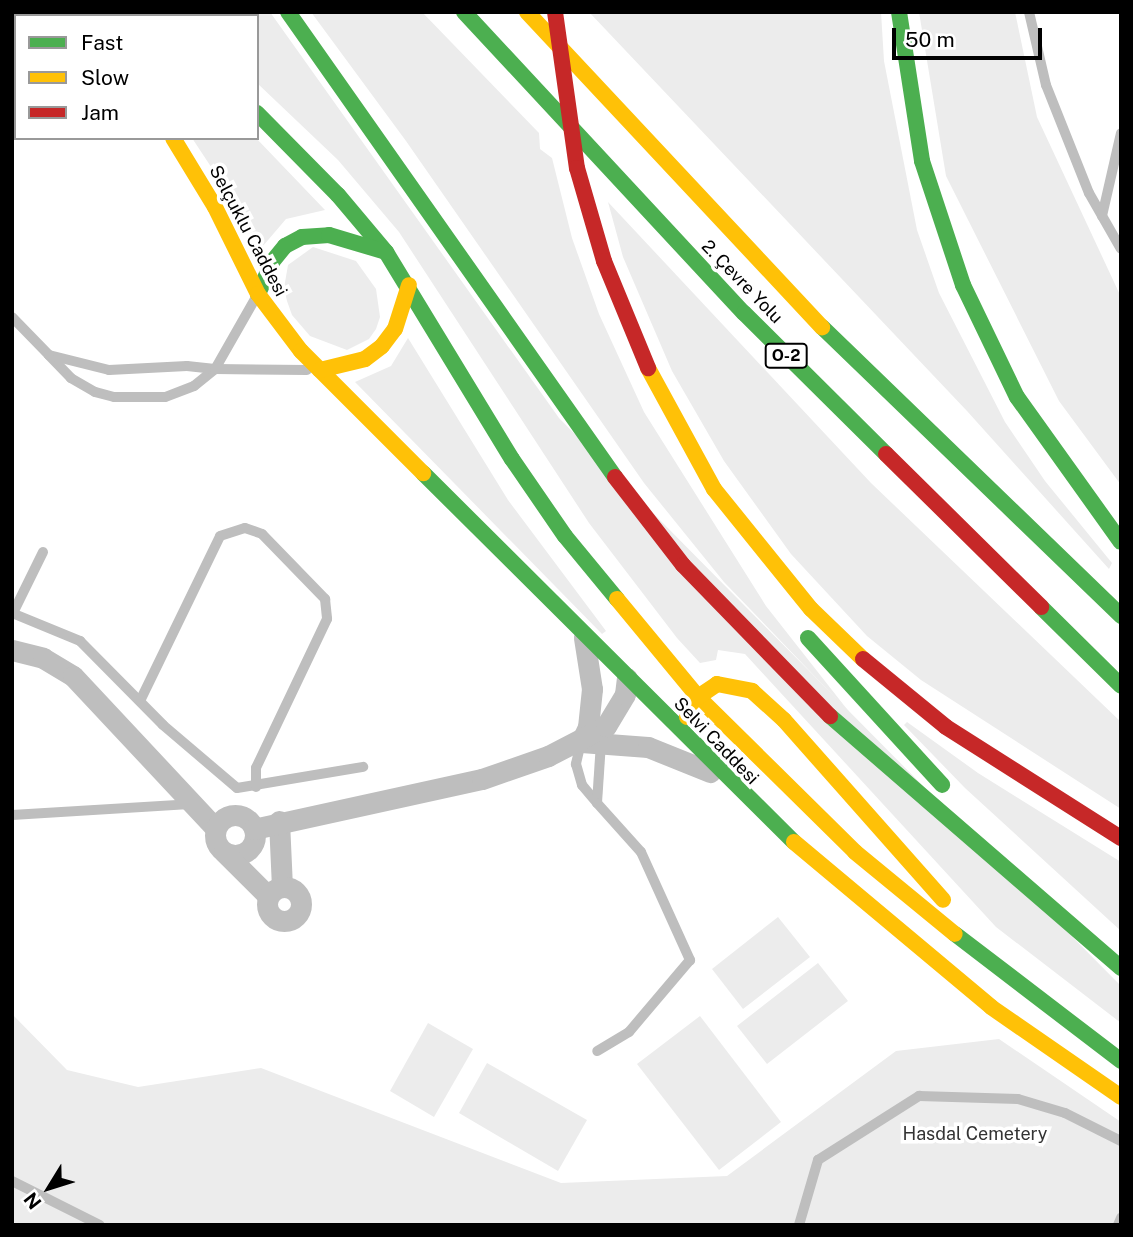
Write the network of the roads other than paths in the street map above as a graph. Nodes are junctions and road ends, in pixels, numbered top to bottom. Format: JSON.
{"nodes":[{"id":1,"x":288,"y":12,"type":"edge"},
{"id":2,"x":464,"y":12,"type":"edge"},
{"id":3,"x":527,"y":12,"type":"edge"},
{"id":4,"x":555,"y":12,"type":"edge"},
{"id":5,"x":899,"y":12,"type":"edge"},
{"id":6,"x":1029,"y":12,"type":"edge"},
{"id":7,"x":259,"y":115,"type":"edge"},
{"id":8,"x":1121,"y":133,"type":"edge"},
{"id":9,"x":174,"y":140,"type":"edge"},
{"id":10,"x":1102,"y":216,"type":"junction"},
{"id":11,"x":1121,"y":249,"type":"edge"},
{"id":12,"x":386,"y":252,"type":"junction"},
{"id":13,"x":409,"y":285,"type":"junction"},
{"id":14,"x":258,"y":293,"type":"junction"},
{"id":15,"x":12,"y":317,"type":"edge"},
{"id":16,"x":49,"y":355,"type":"junction"},
{"id":17,"x":215,"y":369,"type":"junction"},
{"id":18,"x":320,"y":370,"type":"junction"},
{"id":19,"x":691,"y":451,"type":"junction"},
{"id":20,"x":1121,"y":542,"type":"edge"},
{"id":21,"x":43,"y":552,"type":"dead end"},
{"id":22,"x":752,"y":565,"type":"dead end"},
{"id":23,"x":601,"y":582,"type":"junction"},
{"id":24,"x":13,"y":613,"type":"edge"},
{"id":25,"x":1121,"y":616,"type":"edge"},
{"id":26,"x":799,"y":627,"type":"dead end"},
{"id":27,"x":582,"y":632,"type":"junction"},
{"id":28,"x":12,"y":650,"type":"edge"},
{"id":29,"x":627,"y":678,"type":"junction"},
{"id":30,"x":1121,"y":687,"type":"edge"},
{"id":31,"x":698,"y":697,"type":"junction"},
{"id":32,"x":139,"y":701,"type":"junction"},
{"id":33,"x":687,"y":740,"type":"junction"},
{"id":34,"x":591,"y":743,"type":"junction"},
{"id":35,"x":363,"y":767,"type":"dead end"},
{"id":36,"x":723,"y":777,"type":"junction"},
{"id":37,"x":256,"y":787,"type":"junction"},
{"id":38,"x":953,"y":796,"type":"dead end"},
{"id":39,"x":597,"y":803,"type":"junction"},
{"id":40,"x":193,"y":804,"type":"junction"},
{"id":41,"x":971,"y":815,"type":"dead end"},
{"id":42,"x":12,"y":816,"type":"edge"},
{"id":43,"x":278,"y":821,"type":"junction"},
{"id":44,"x":216,"y":829,"type":"junction"},
{"id":45,"x":254,"y":829,"type":"junction"},
{"id":46,"x":1121,"y":838,"type":"edge"},
{"id":47,"x":224,"y":852,"type":"junction"},
{"id":48,"x":1121,"y":954,"type":"edge"},
{"id":49,"x":1121,"y":968,"type":"edge"},
{"id":50,"x":1085,"y":1035,"type":"junction"},
{"id":51,"x":597,"y":1051,"type":"dead end"},
{"id":52,"x":1121,"y":1061,"type":"edge"},
{"id":53,"x":1121,"y":1097,"type":"edge"},
{"id":54,"x":1121,"y":1141,"type":"edge"},
{"id":55,"x":12,"y":1181,"type":"edge"},
{"id":56,"x":1121,"y":1218,"type":"edge"},
{"id":57,"x":76,"y":1220,"type":"edge"},
{"id":58,"x":100,"y":1225,"type":"edge"},
{"id":59,"x":799,"y":1225,"type":"edge"},
{"id":60,"x":1118,"y":1225,"type":"edge"}],
"edges":[{"from":1,"to":49,"type":"main road"},
{"from":2,"to":30,"type":"main road","name":"2. Çevre Yolu","number":"O-2"},
{"from":3,"to":25,"type":"main road","name":"2. Çevre Yolu","number":"O-2"},
{"from":4,"to":19,"type":"main road"},
{"from":5,"to":20,"type":"main road"},
{"from":6,"to":10,"type":"lane"},
{"from":7,"to":12,"type":"main road"},
{"from":8,"to":10,"type":"lane"},
{"from":9,"to":14,"type":"main road","name":"Selçuklu Caddesi"},
{"from":10,"to":11,"type":"lane"},
{"from":12,"to":13,"type":"main road"},
{"from":12,"to":14,"type":"main road"},
{"from":13,"to":18,"type":"main road"},
{"from":13,"to":23,"type":"main road","name":"Selvi Caddesi"},
{"from":14,"to":17,"type":"lane"},
{"from":14,"to":18,"type":"main road","name":"Selçuklu Caddesi"},
{"from":15,"to":16,"type":"lane"},
{"from":16,"to":17,"type":"lane"},
{"from":16,"to":17,"type":"lane"},
{"from":17,"to":18,"type":"lane"},
{"from":18,"to":27,"type":"main road","name":"Selvi Caddesi"},
{"from":19,"to":22,"type":"main road"},
{"from":19,"to":46,"type":"main road"},
{"from":21,"to":24,"type":"lane"},
{"from":23,"to":29,"type":"main road"},
{"from":23,"to":31,"type":"main road","name":"Selvi Caddesi"},
{"from":24,"to":32,"type":"lane"},
{"from":26,"to":38,"type":"main road"},
{"from":27,"to":29,"type":"main road","name":"Selvi Caddesi"},
{"from":27,"to":34,"type":"street"},
{"from":28,"to":40,"type":"street"},
{"from":29,"to":33,"type":"main road","name":"Selvi Caddesi"},
{"from":29,"to":34,"type":"street"},
{"from":31,"to":33,"type":"main road"},
{"from":31,"to":50,"type":"main road","name":"Selvi Caddesi"},
{"from":31,"to":50,"type":"main road"},
{"from":32,"to":37,"type":"lane"},
{"from":32,"to":37,"type":"lane"},
{"from":33,"to":36,"type":"main road","name":"Selvi Caddesi"},
{"from":34,"to":36,"type":"street"},
{"from":34,"to":39,"type":"lane"},
{"from":34,"to":39,"type":"lane"},
{"from":34,"to":43,"type":"street"},
{"from":35,"to":37,"type":"lane"},
{"from":36,"to":53,"type":"main road","name":"Selvi Caddesi"},
{"from":39,"to":51,"type":"lane"},
{"from":40,"to":42,"type":"lane"},
{"from":40,"to":44,"type":"street"},
{"from":41,"to":48,"type":"main road"},
{"from":43,"to":45,"type":"street"},
{"from":43,"to":47,"type":"street"},
{"from":44,"to":45,"type":"street"},
{"from":44,"to":47,"type":"street"},
{"from":45,"to":47,"type":"street"},
{"from":50,"to":52,"type":"main road","name":"Selvi Caddesi"},
{"from":54,"to":59,"type":"lane"},
{"from":55,"to":57,"type":"lane"},
{"from":56,"to":60,"type":"lane"},
{"from":57,"to":58,"type":"lane"}]}
